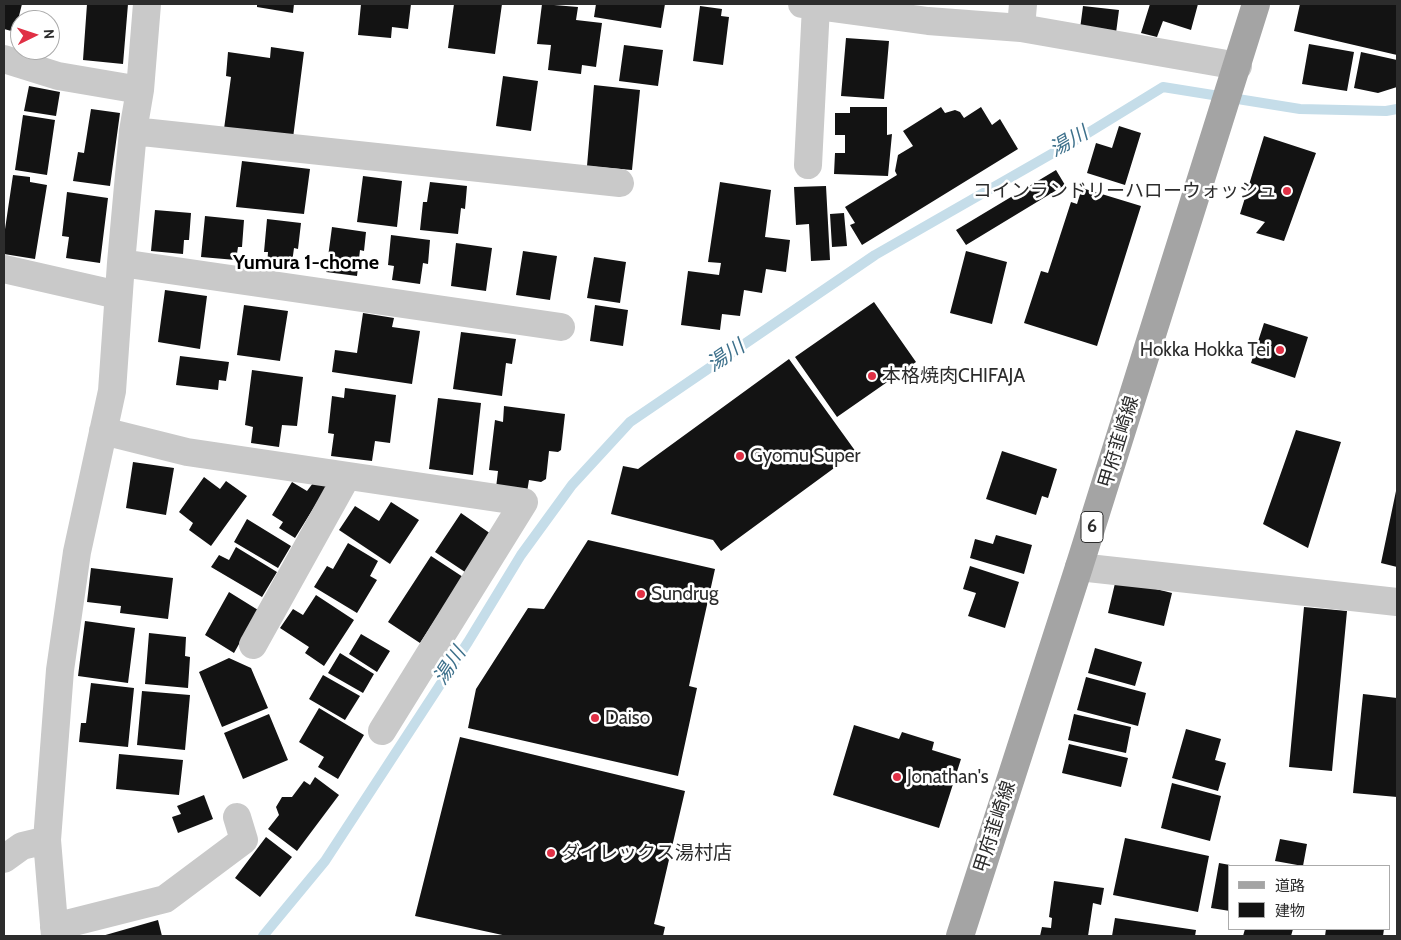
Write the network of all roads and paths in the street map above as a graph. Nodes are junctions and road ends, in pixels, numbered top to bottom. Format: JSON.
{"nodes":[{"id":1,"x":146,"y":4,"type":"edge"},
{"id":2,"x":1256,"y":4,"type":"edge"},
{"id":3,"x":809,"y":5,"type":"edge"},
{"id":4,"x":892,"y":10,"type":"edge"},
{"id":5,"x":1022,"y":16,"type":"edge"},
{"id":6,"x":4,"y":59,"type":"edge"},
{"id":7,"x":1236,"y":70,"type":"junction"},
{"id":8,"x":140,"y":90,"type":"junction"},
{"id":9,"x":133,"y":131,"type":"junction"},
{"id":10,"x":808,"y":165,"type":"dead end"},
{"id":11,"x":620,"y":183,"type":"dead end"},
{"id":12,"x":121,"y":264,"type":"junction"},
{"id":13,"x":4,"y":269,"type":"edge"},
{"id":14,"x":118,"y":295,"type":"junction"},
{"id":15,"x":561,"y":327,"type":"dead end"},
{"id":16,"x":103,"y":431,"type":"junction"},
{"id":17,"x":347,"y":476,"type":"junction"},
{"id":18,"x":1079,"y":567,"type":"junction"},
{"id":19,"x":1397,"y":602,"type":"edge"},
{"id":20,"x":252,"y":645,"type":"dead end"},
{"id":21,"x":382,"y":731,"type":"dead end"},
{"id":22,"x":237,"y":818,"type":"dead end"},
{"id":23,"x":47,"y":840,"type":"junction"},
{"id":24,"x":4,"y":859,"type":"edge"},
{"id":25,"x":55,"y":932,"type":"edge"},
{"id":26,"x":960,"y":936,"type":"edge"}],
"edges":[{"from":1,"to":8,"type":"street"},
{"from":2,"to":7,"type":"main road","name":"甲府韮崎線","number":"6"},
{"from":3,"to":4,"type":"street"},
{"from":3,"to":10,"type":"street"},
{"from":4,"to":5,"type":"street"},
{"from":5,"to":7,"type":"street"},
{"from":6,"to":8,"type":"street"},
{"from":7,"to":18,"type":"main road","name":"甲府韮崎線","number":"6"},
{"from":8,"to":9,"type":"street"},
{"from":9,"to":11,"type":"street"},
{"from":9,"to":12,"type":"street"},
{"from":12,"to":14,"type":"street"},
{"from":12,"to":15,"type":"street"},
{"from":13,"to":14,"type":"street"},
{"from":14,"to":16,"type":"street"},
{"from":16,"to":17,"type":"street"},
{"from":16,"to":23,"type":"street"},
{"from":17,"to":20,"type":"street"},
{"from":17,"to":21,"type":"street"},
{"from":18,"to":19,"type":"street"},
{"from":18,"to":26,"type":"main road","name":"甲府韮崎線","number":"6"},
{"from":22,"to":25,"type":"street"},
{"from":23,"to":24,"type":"street"},
{"from":23,"to":25,"type":"street"}]}
